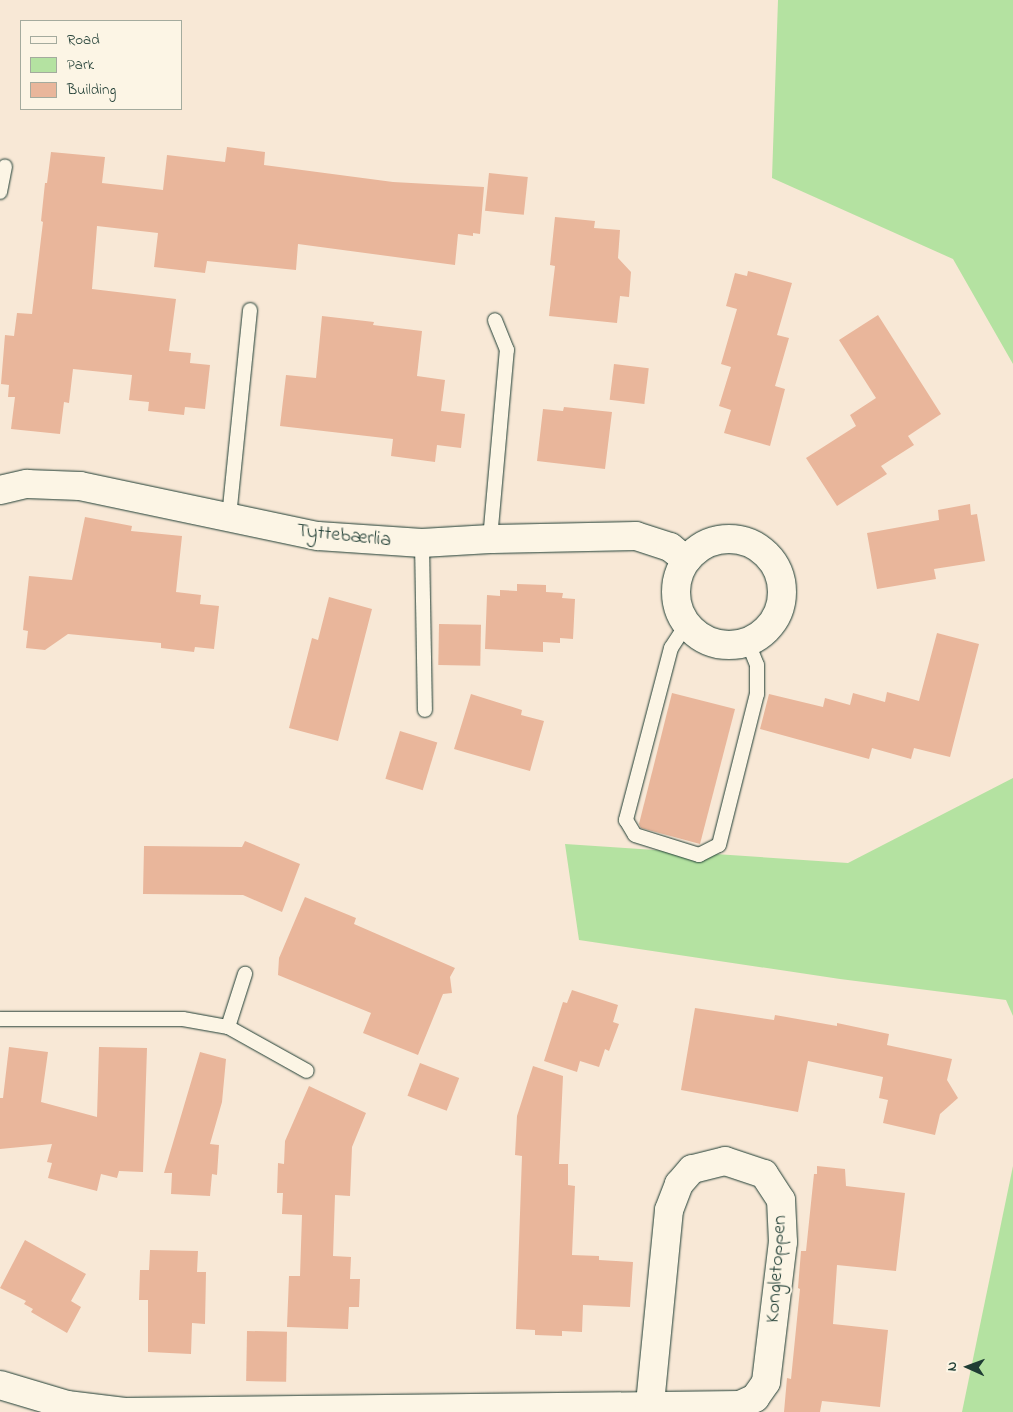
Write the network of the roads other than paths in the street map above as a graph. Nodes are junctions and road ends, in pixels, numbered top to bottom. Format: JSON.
{"nodes":[{"id":1,"x":5,"y":166,"type":"dead end"},
{"id":2,"x":0,"y":192,"type":"edge"},
{"id":3,"x":250,"y":310,"type":"dead end"},
{"id":4,"x":495,"y":320,"type":"dead end"},
{"id":5,"x":0,"y":490,"type":"edge"},
{"id":6,"x":229,"y":517,"type":"junction"},
{"id":7,"x":490,"y":538,"type":"junction"},
{"id":8,"x":422,"y":543,"type":"junction"},
{"id":9,"x":686,"y":560,"type":"junction"},
{"id":10,"x":686,"y":625,"type":"junction"},
{"id":11,"x":748,"y":643,"type":"junction"},
{"id":12,"x":426,"y":710,"type":"dead end"},
{"id":13,"x":245,"y":974,"type":"dead end"},
{"id":14,"x":0,"y":1019,"type":"edge"},
{"id":15,"x":228,"y":1027,"type":"junction"},
{"id":16,"x":307,"y":1071,"type":"dead end"},
{"id":17,"x":0,"y":1385,"type":"edge"},
{"id":18,"x":650,"y":1405,"type":"junction"}],
"edges":[{"from":1,"to":2,"type":"lane"},
{"from":3,"to":6,"type":"lane"},
{"from":4,"to":7,"type":"lane"},
{"from":5,"to":6,"type":"street","name":"Tyttebærlia"},
{"from":6,"to":8,"type":"street","name":"Tyttebærlia"},
{"from":7,"to":8,"type":"street","name":"Tyttebærlia"},
{"from":7,"to":9,"type":"street","name":"Tyttebærlia"},
{"from":8,"to":12,"type":"lane"},
{"from":9,"to":10,"type":"street"},
{"from":9,"to":11,"type":"street"},
{"from":10,"to":11,"type":"street"},
{"from":10,"to":11,"type":"lane"},
{"from":13,"to":15,"type":"lane"},
{"from":14,"to":15,"type":"lane"},
{"from":15,"to":16,"type":"lane"},
{"from":17,"to":18,"type":"street","name":"Kongletoppen"},
{"from":18,"to":18,"type":"street","name":"Kongletoppen"}]}
